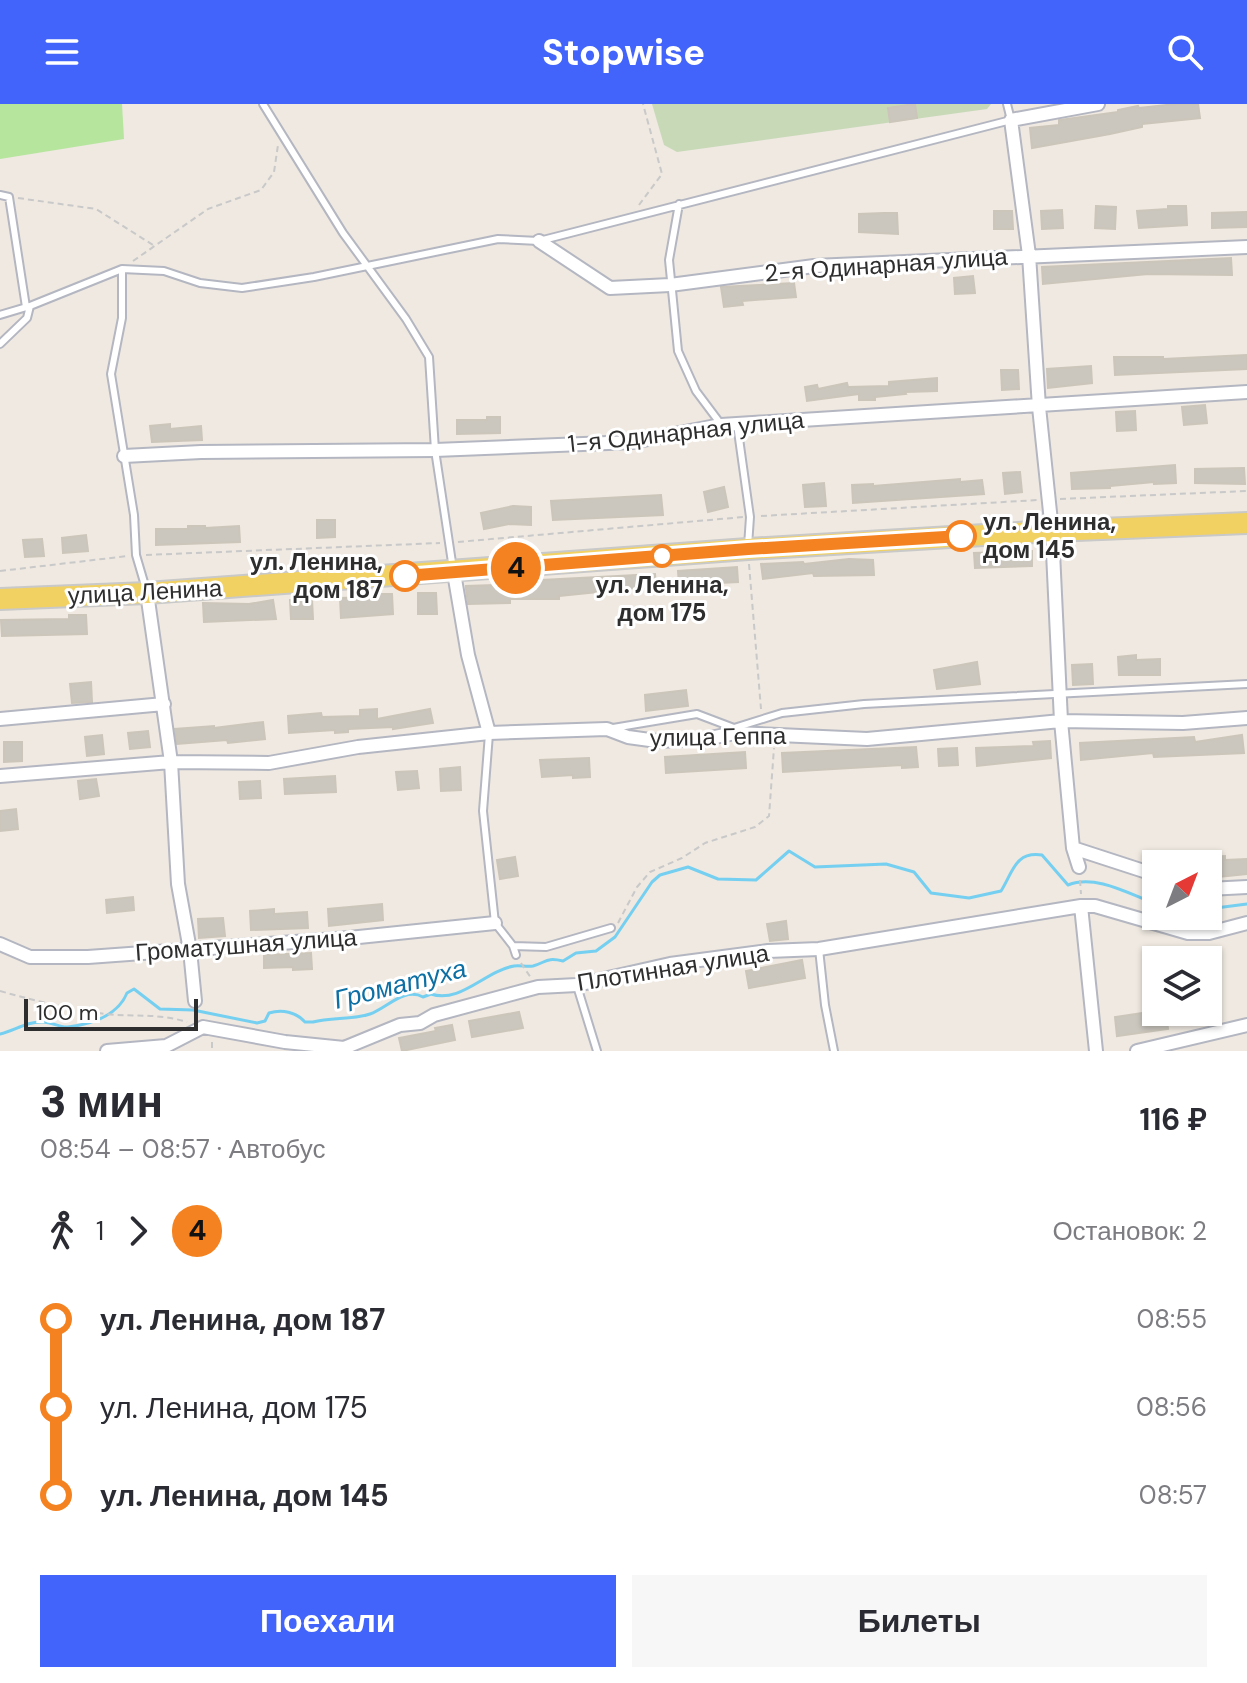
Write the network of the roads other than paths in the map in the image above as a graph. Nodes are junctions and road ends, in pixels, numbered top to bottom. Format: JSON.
{"nodes":[{"id":1,"x":263,"y":104,"type":"edge"},
{"id":2,"x":1007,"y":104,"type":"edge"},
{"id":3,"x":1098,"y":104,"type":"edge"},
{"id":4,"x":1011,"y":120,"type":"junction"},
{"id":5,"x":0,"y":195,"type":"edge"},
{"id":6,"x":679,"y":204,"type":"junction"},
{"id":7,"x":539,"y":241,"type":"junction"},
{"id":8,"x":1247,"y":247,"type":"edge"},
{"id":9,"x":1029,"y":255,"type":"junction"},
{"id":10,"x":367,"y":264,"type":"junction"},
{"id":11,"x":122,"y":269,"type":"junction"},
{"id":12,"x":670,"y":285,"type":"junction"},
{"id":13,"x":28,"y":306,"type":"junction"},
{"id":14,"x":0,"y":315,"type":"edge"},
{"id":15,"x":0,"y":344,"type":"edge"},
{"id":16,"x":1247,"y":392,"type":"edge"},
{"id":17,"x":1039,"y":407,"type":"junction"},
{"id":18,"x":737,"y":424,"type":"junction"},
{"id":19,"x":721,"y":425,"type":"junction"},
{"id":20,"x":435,"y":450,"type":"junction"},
{"id":21,"x":124,"y":456,"type":"junction"},
{"id":22,"x":1247,"y":523,"type":"edge"},
{"id":23,"x":1052,"y":531,"type":"junction"},
{"id":24,"x":748,"y":549,"type":"junction"},
{"id":25,"x":454,"y":573,"type":"junction"},
{"id":26,"x":147,"y":593,"type":"junction"},
{"id":27,"x":0,"y":599,"type":"edge"},
{"id":28,"x":1247,"y":684,"type":"edge"},
{"id":29,"x":1060,"y":692,"type":"junction"},
{"id":30,"x":164,"y":704,"type":"junction"},
{"id":31,"x":1247,"y":718,"type":"edge"},
{"id":32,"x":0,"y":719,"type":"edge"},
{"id":33,"x":1061,"y":721,"type":"junction"},
{"id":34,"x":607,"y":729,"type":"junction"},
{"id":35,"x":735,"y":730,"type":"junction"},
{"id":36,"x":489,"y":733,"type":"junction"},
{"id":37,"x":171,"y":762,"type":"junction"},
{"id":38,"x":0,"y":776,"type":"edge"},
{"id":39,"x":1073,"y":848,"type":"junction"},
{"id":40,"x":1079,"y":867,"type":"dead end"},
{"id":41,"x":1142,"y":870,"type":"edge"},
{"id":42,"x":1247,"y":887,"type":"edge"},
{"id":43,"x":1222,"y":888,"type":"edge"},
{"id":44,"x":1081,"y":906,"type":"junction"},
{"id":45,"x":495,"y":923,"type":"junction"},
{"id":46,"x":1247,"y":923,"type":"edge"},
{"id":47,"x":611,"y":928,"type":"road end"},
{"id":48,"x":0,"y":944,"type":"edge"},
{"id":49,"x":513,"y":946,"type":"junction"},
{"id":50,"x":819,"y":949,"type":"junction"},
{"id":51,"x":190,"y":950,"type":"junction"},
{"id":52,"x":516,"y":955,"type":"road end"},
{"id":53,"x":577,"y":985,"type":"junction"},
{"id":54,"x":195,"y":1001,"type":"dead end"},
{"id":55,"x":1247,"y":1025,"type":"edge"},
{"id":56,"x":290,"y":1046,"type":"edge"},
{"id":57,"x":107,"y":1051,"type":"edge"},
{"id":58,"x":597,"y":1051,"type":"edge"},
{"id":59,"x":834,"y":1051,"type":"edge"},
{"id":60,"x":1096,"y":1051,"type":"edge"},
{"id":61,"x":1137,"y":1051,"type":"edge"}],
"edges":[{"from":1,"to":10,"type":"lane"},
{"from":2,"to":4,"type":"lane"},
{"from":3,"to":4,"type":"street"},
{"from":4,"to":6,"type":"lane"},
{"from":4,"to":9,"type":"street"},
{"from":5,"to":13,"type":"lane"},
{"from":6,"to":7,"type":"lane"},
{"from":6,"to":12,"type":"lane"},
{"from":7,"to":10,"type":"lane"},
{"from":7,"to":12,"type":"street","name":"2-я Одинарная улица"},
{"from":8,"to":9,"type":"street","name":"2-я Одинарная улица"},
{"from":9,"to":12,"type":"street","name":"2-я Одинарная улица"},
{"from":9,"to":17,"type":"street"},
{"from":10,"to":11,"type":"lane"},
{"from":10,"to":20,"type":"lane"},
{"from":11,"to":13,"type":"lane"},
{"from":11,"to":21,"type":"lane"},
{"from":12,"to":19,"type":"lane"},
{"from":13,"to":14,"type":"lane"},
{"from":13,"to":15,"type":"lane"},
{"from":16,"to":17,"type":"street","name":"1-я Одинарная улица"},
{"from":17,"to":18,"type":"street","name":"1-я Одинарная улица"},
{"from":17,"to":23,"type":"street"},
{"from":18,"to":19,"type":"street","name":"1-я Одинарная улица"},
{"from":18,"to":24,"type":"lane"},
{"from":19,"to":20,"type":"street","name":"1-я Одинарная улица"},
{"from":20,"to":21,"type":"street","name":"1-я Одинарная улица"},
{"from":20,"to":25,"type":"lane"},
{"from":21,"to":26,"type":"lane"},
{"from":22,"to":23,"type":"main road","name":"улица Ленина"},
{"from":23,"to":24,"type":"main road","name":"улица Ленина"},
{"from":23,"to":29,"type":"street"},
{"from":24,"to":25,"type":"main road","name":"улица Ленина"},
{"from":25,"to":26,"type":"main road","name":"улица Ленина"},
{"from":25,"to":36,"type":"street"},
{"from":26,"to":27,"type":"main road","name":"улица Ленина"},
{"from":26,"to":30,"type":"street"},
{"from":28,"to":29,"type":"lane"},
{"from":29,"to":33,"type":"street"},
{"from":29,"to":35,"type":"lane"},
{"from":30,"to":32,"type":"street"},
{"from":30,"to":37,"type":"street"},
{"from":31,"to":33,"type":"street","name":"улица Геппа"},
{"from":33,"to":35,"type":"street","name":"улица Геппа"},
{"from":33,"to":39,"type":"street"},
{"from":34,"to":35,"type":"street","name":"улица Геппа"},
{"from":34,"to":35,"type":"lane"},
{"from":34,"to":36,"type":"street","name":"улица Геппа"},
{"from":36,"to":37,"type":"street","name":"улица Геппа"},
{"from":36,"to":45,"type":"lane"},
{"from":37,"to":38,"type":"street","name":"улица Геппа"},
{"from":37,"to":51,"type":"street"},
{"from":39,"to":40,"type":"street"},
{"from":39,"to":41,"type":"street"},
{"from":42,"to":43,"type":"street"},
{"from":44,"to":46,"type":"street","name":"Плотинная улица"},
{"from":44,"to":50,"type":"street","name":"Плотинная улица"},
{"from":44,"to":60,"type":"street"},
{"from":45,"to":49,"type":"lane"},
{"from":45,"to":51,"type":"street","name":"Громатушная улица"},
{"from":47,"to":49,"type":"lane"},
{"from":48,"to":51,"type":"street","name":"Громатушная улица"},
{"from":49,"to":52,"type":"lane"},
{"from":50,"to":53,"type":"street","name":"Плотинная улица"},
{"from":50,"to":59,"type":"lane"},
{"from":51,"to":54,"type":"street"},
{"from":53,"to":56,"type":"street","name":"Плотинная улица"},
{"from":53,"to":58,"type":"lane"},
{"from":55,"to":61,"type":"street"},
{"from":56,"to":57,"type":"street","name":"Плотинная улица"}]}
